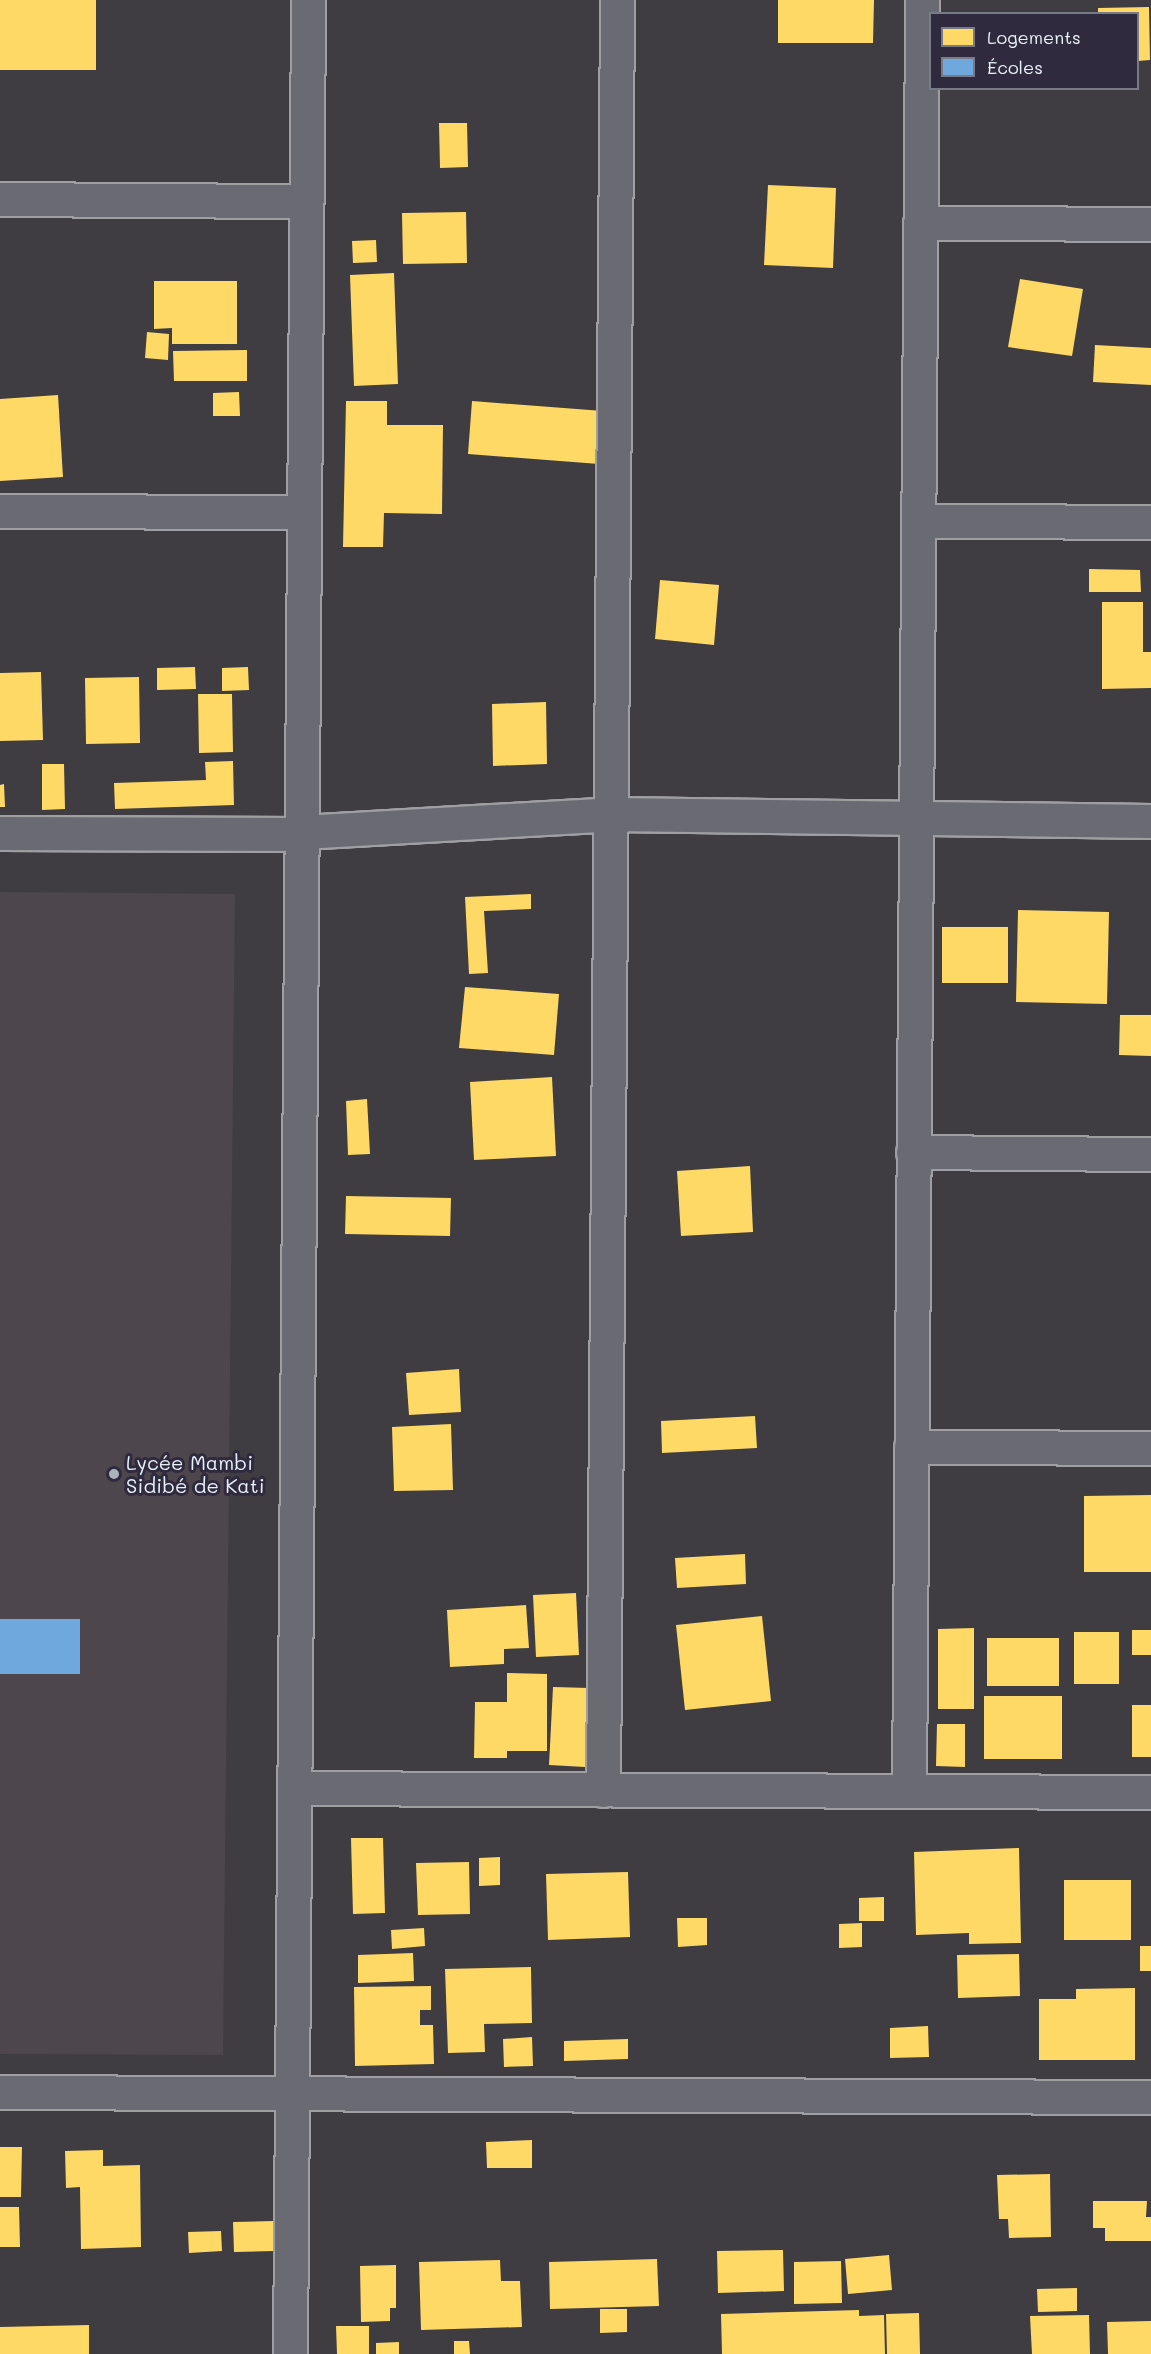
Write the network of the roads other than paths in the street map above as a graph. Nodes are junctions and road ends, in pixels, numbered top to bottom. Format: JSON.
{"nodes":[{"id":1,"x":308,"y":0,"type":"edge"},
{"id":2,"x":617,"y":0,"type":"edge"},
{"id":3,"x":922,"y":0,"type":"edge"},
{"id":4,"x":0,"y":199,"type":"edge"},
{"id":5,"x":306,"y":201,"type":"junction"},
{"id":6,"x":920,"y":223,"type":"junction"},
{"id":7,"x":1151,"y":224,"type":"edge"},
{"id":8,"x":0,"y":511,"type":"edge"},
{"id":9,"x":304,"y":512,"type":"junction"},
{"id":10,"x":918,"y":521,"type":"junction"},
{"id":11,"x":1151,"y":522,"type":"edge"},
{"id":12,"x":611,"y":814,"type":"junction"},
{"id":13,"x":916,"y":816,"type":"junction"},
{"id":14,"x":1151,"y":821,"type":"edge"},
{"id":15,"x":302,"y":832,"type":"junction"},
{"id":16,"x":0,"y":833,"type":"edge"},
{"id":17,"x":913,"y":1152,"type":"junction"},
{"id":18,"x":1151,"y":1154,"type":"edge"},
{"id":19,"x":911,"y":1447,"type":"junction"},
{"id":20,"x":1151,"y":1448,"type":"edge"},
{"id":21,"x":294,"y":1788,"type":"junction"},
{"id":22,"x":603,"y":1790,"type":"junction"},
{"id":23,"x":909,"y":1791,"type":"junction"},
{"id":24,"x":1151,"y":1792,"type":"edge"},
{"id":25,"x":0,"y":2092,"type":"edge"},
{"id":26,"x":291,"y":2093,"type":"junction"},
{"id":27,"x":1151,"y":2097,"type":"edge"},
{"id":28,"x":290,"y":2354,"type":"edge"}],
"edges":[{"from":1,"to":5,"type":"street"},
{"from":2,"to":12,"type":"street"},
{"from":3,"to":6,"type":"street"},
{"from":4,"to":5,"type":"street"},
{"from":5,"to":9,"type":"street"},
{"from":6,"to":7,"type":"street"},
{"from":6,"to":10,"type":"street"},
{"from":8,"to":9,"type":"street"},
{"from":9,"to":15,"type":"street"},
{"from":10,"to":11,"type":"street"},
{"from":10,"to":13,"type":"street"},
{"from":12,"to":13,"type":"street"},
{"from":12,"to":15,"type":"street"},
{"from":12,"to":22,"type":"street"},
{"from":13,"to":14,"type":"street"},
{"from":13,"to":17,"type":"street"},
{"from":15,"to":16,"type":"street"},
{"from":15,"to":21,"type":"street"},
{"from":17,"to":18,"type":"street"},
{"from":17,"to":19,"type":"street"},
{"from":19,"to":20,"type":"street"},
{"from":19,"to":23,"type":"street"},
{"from":21,"to":22,"type":"street"},
{"from":21,"to":26,"type":"street"},
{"from":22,"to":23,"type":"street"},
{"from":23,"to":24,"type":"street"},
{"from":25,"to":26,"type":"street"},
{"from":26,"to":27,"type":"street"},
{"from":26,"to":28,"type":"street"}]}
